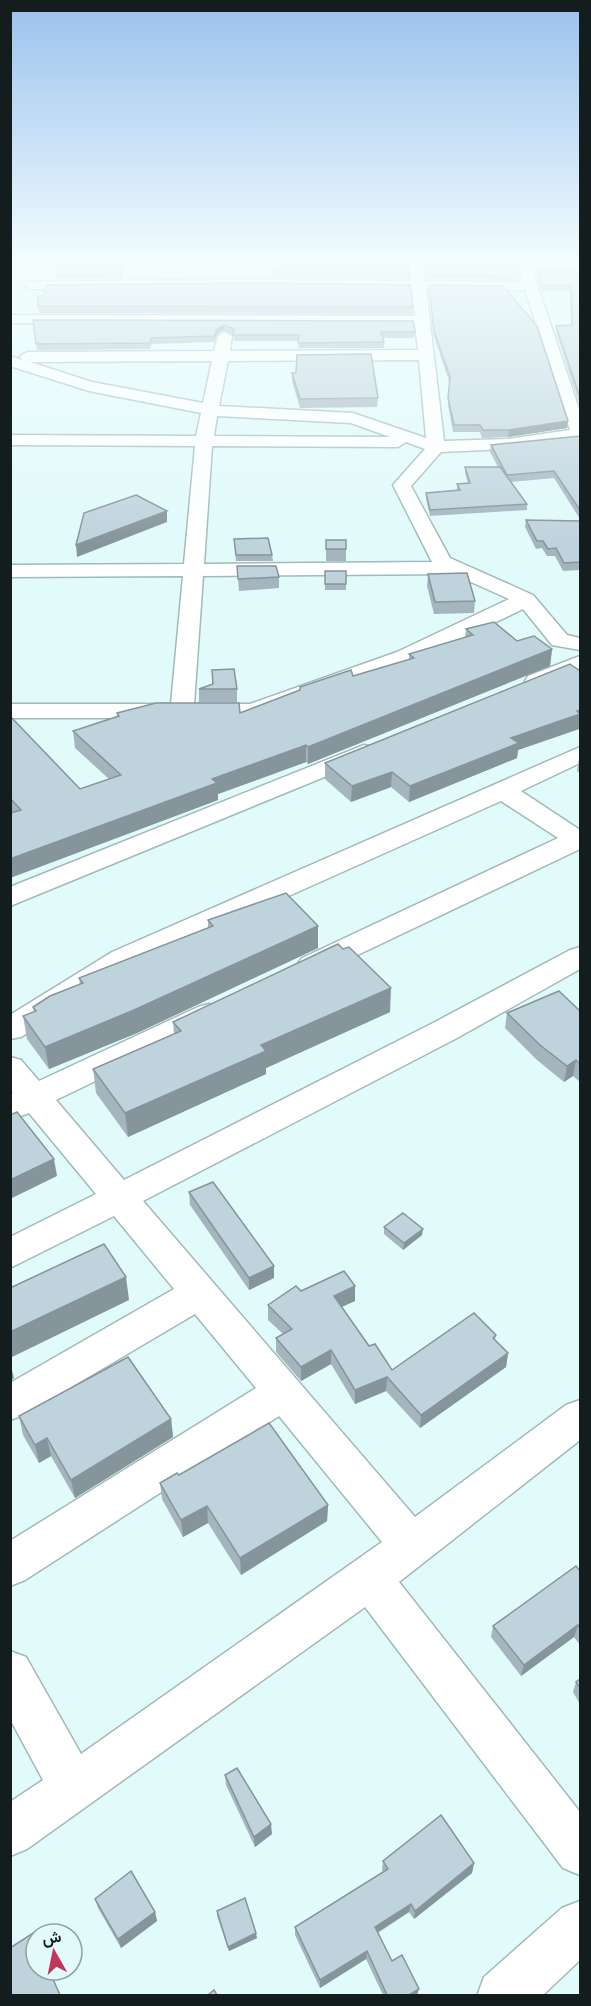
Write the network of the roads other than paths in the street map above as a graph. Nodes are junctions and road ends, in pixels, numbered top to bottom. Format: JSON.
{"nodes":[{"id":1,"x":221,"y":356,"type":"edge"},
{"id":2,"x":178,"y":357,"type":"edge"},
{"id":3,"x":427,"y":357,"type":"edge"},
{"id":4,"x":554,"y":357,"type":"edge"},
{"id":5,"x":10,"y":359,"type":"edge"},
{"id":6,"x":210,"y":410,"type":"junction"},
{"id":7,"x":580,"y":434,"type":"edge"},
{"id":8,"x":10,"y":440,"type":"edge"},
{"id":9,"x":204,"y":441,"type":"junction"},
{"id":10,"x":429,"y":445,"type":"junction"},
{"id":11,"x":455,"y":568,"type":"junction"},
{"id":12,"x":193,"y":570,"type":"junction"},
{"id":13,"x":10,"y":572,"type":"edge"},
{"id":14,"x":526,"y":598,"type":"junction"},
{"id":15,"x":580,"y":644,"type":"edge"},
{"id":16,"x":580,"y":663,"type":"edge"},
{"id":17,"x":515,"y":690,"type":"edge"},
{"id":18,"x":10,"y":711,"type":"edge"},
{"id":19,"x":182,"y":711,"type":"junction"},
{"id":20,"x":383,"y":744,"type":"edge"},
{"id":21,"x":580,"y":754,"type":"edge"},
{"id":22,"x":502,"y":790,"type":"junction"},
{"id":23,"x":580,"y":840,"type":"edge"},
{"id":24,"x":10,"y":897,"type":"edge"},
{"id":25,"x":580,"y":957,"type":"edge"},
{"id":26,"x":291,"y":976,"type":"edge"},
{"id":27,"x":237,"y":1001,"type":"edge"},
{"id":28,"x":10,"y":1029,"type":"edge"},
{"id":29,"x":10,"y":1068,"type":"edge"},
{"id":30,"x":23,"y":1102,"type":"edge"},
{"id":31,"x":120,"y":1197,"type":"junction"},
{"id":32,"x":10,"y":1254,"type":"edge"},
{"id":33,"x":200,"y":1292,"type":"junction"},
{"id":34,"x":283,"y":1392,"type":"junction"},
{"id":35,"x":10,"y":1402,"type":"edge"},
{"id":36,"x":580,"y":1417,"type":"edge"},
{"id":37,"x":412,"y":1545,"type":"junction"},
{"id":38,"x":10,"y":1565,"type":"edge"},
{"id":39,"x":369,"y":1578,"type":"junction"},
{"id":40,"x":10,"y":1673,"type":"edge"},
{"id":41,"x":73,"y":1788,"type":"junction"},
{"id":42,"x":10,"y":1832,"type":"edge"},
{"id":43,"x":580,"y":1851,"type":"edge"},
{"id":44,"x":580,"y":1926,"type":"edge"},
{"id":45,"x":503,"y":1995,"type":"edge"}],
"edges":[{"from":1,"to":6,"type":"street"},
{"from":2,"to":5,"type":"street"},
{"from":3,"to":10,"type":"street"},
{"from":4,"to":7,"type":"street"},
{"from":5,"to":6,"type":"street"},
{"from":6,"to":9,"type":"street"},
{"from":6,"to":10,"type":"street"},
{"from":7,"to":10,"type":"street"},
{"from":8,"to":9,"type":"street"},
{"from":9,"to":10,"type":"street"},
{"from":9,"to":12,"type":"street"},
{"from":10,"to":11,"type":"street"},
{"from":11,"to":12,"type":"street"},
{"from":11,"to":14,"type":"street"},
{"from":12,"to":13,"type":"street"},
{"from":12,"to":19,"type":"street"},
{"from":14,"to":15,"type":"street"},
{"from":14,"to":19,"type":"street"},
{"from":16,"to":17,"type":"street"},
{"from":18,"to":19,"type":"street"},
{"from":20,"to":24,"type":"street"},
{"from":21,"to":22,"type":"street"},
{"from":22,"to":23,"type":"street"},
{"from":22,"to":28,"type":"street"},
{"from":23,"to":26,"type":"street"},
{"from":25,"to":31,"type":"street"},
{"from":27,"to":30,"type":"street"},
{"from":29,"to":30,"type":"street"},
{"from":30,"to":31,"type":"street"},
{"from":31,"to":32,"type":"street"},
{"from":31,"to":33,"type":"street"},
{"from":33,"to":34,"type":"street"},
{"from":33,"to":35,"type":"street"},
{"from":34,"to":37,"type":"street"},
{"from":34,"to":38,"type":"street"},
{"from":36,"to":37,"type":"street"},
{"from":37,"to":39,"type":"street"},
{"from":39,"to":41,"type":"street"},
{"from":39,"to":43,"type":"street"},
{"from":40,"to":41,"type":"street"},
{"from":41,"to":42,"type":"street"},
{"from":44,"to":45,"type":"street"}]}
